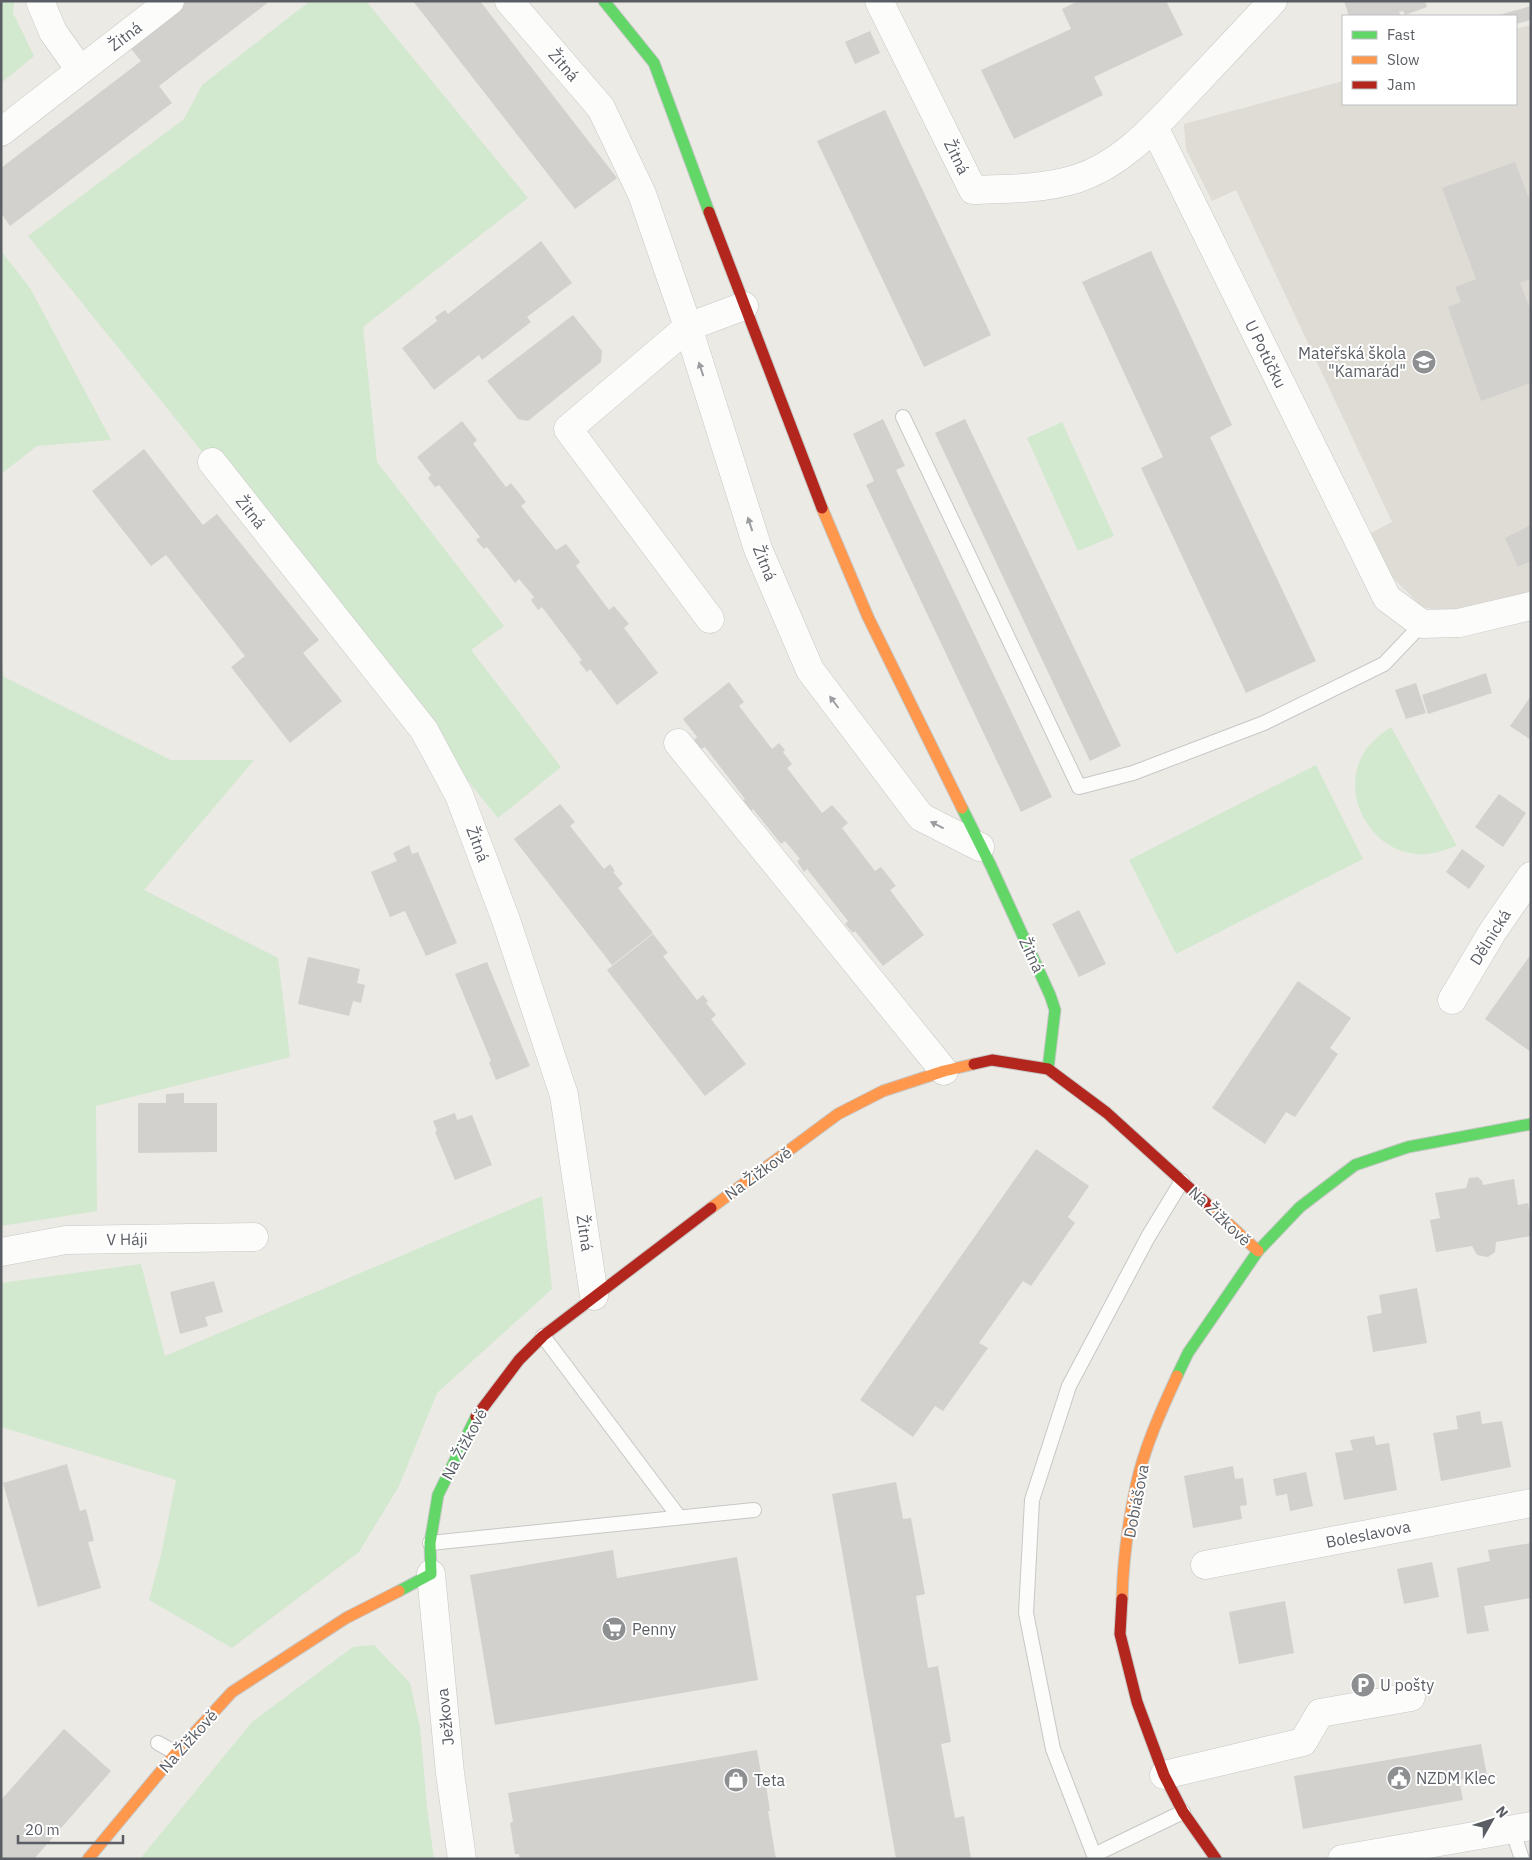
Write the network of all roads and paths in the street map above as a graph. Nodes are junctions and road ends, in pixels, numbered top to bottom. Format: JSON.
{"nodes":[{"id":1,"x":40,"y":1,"type":"edge"},
{"id":2,"x":170,"y":1,"type":"edge"},
{"id":3,"x":510,"y":1,"type":"edge"},
{"id":4,"x":604,"y":1,"type":"edge"},
{"id":5,"x":879,"y":1,"type":"edge"},
{"id":6,"x":1273,"y":1,"type":"edge"},
{"id":7,"x":80,"y":70,"type":"junction"},
{"id":8,"x":1154,"y":127,"type":"junction"},
{"id":9,"x":1,"y":132,"type":"edge"},
{"id":10,"x":744,"y":306,"type":"junction"},
{"id":11,"x":688,"y":327,"type":"junction"},
{"id":12,"x":903,"y":417,"type":"dead end"},
{"id":13,"x":212,"y":462,"type":"dead end"},
{"id":14,"x":1531,"y":606,"type":"edge"},
{"id":15,"x":710,"y":619,"type":"dead end"},
{"id":16,"x":1422,"y":624,"type":"junction"},
{"id":17,"x":678,"y":743,"type":"dead end"},
{"id":18,"x":980,"y":847,"type":"junction"},
{"id":19,"x":1531,"y":876,"type":"edge"},
{"id":20,"x":1452,"y":1000,"type":"dead end"},
{"id":21,"x":1048,"y":1069,"type":"junction"},
{"id":22,"x":944,"y":1071,"type":"junction"},
{"id":23,"x":1531,"y":1124,"type":"edge"},
{"id":24,"x":1182,"y":1181,"type":"junction"},
{"id":25,"x":254,"y":1238,"type":"dead end"},
{"id":26,"x":1258,"y":1251,"type":"junction"},
{"id":27,"x":1,"y":1252,"type":"edge"},
{"id":28,"x":594,"y":1296,"type":"junction"},
{"id":29,"x":544,"y":1336,"type":"junction"},
{"id":30,"x":1531,"y":1503,"type":"edge"},
{"id":31,"x":754,"y":1510,"type":"dead end"},
{"id":32,"x":679,"y":1517,"type":"junction"},
{"id":33,"x":430,"y":1543,"type":"junction"},
{"id":34,"x":1205,"y":1564,"type":"dead end"},
{"id":35,"x":430,"y":1574,"type":"junction"},
{"id":36,"x":1411,"y":1697,"type":"dead end"},
{"id":37,"x":158,"y":1743,"type":"dead end"},
{"id":38,"x":176,"y":1753,"type":"junction"},
{"id":39,"x":1164,"y":1775,"type":"junction"},
{"id":40,"x":1183,"y":1812,"type":"junction"},
{"id":41,"x":1521,"y":1828,"type":"edge"},
{"id":42,"x":88,"y":1859,"type":"edge"},
{"id":43,"x":462,"y":1859,"type":"edge"},
{"id":44,"x":1216,"y":1859,"type":"edge"},
{"id":45,"x":1342,"y":1859,"type":"edge"},
{"id":46,"x":1522,"y":1859,"type":"edge"}],
"edges":[{"from":1,"to":7,"type":"street"},
{"from":2,"to":7,"type":"street","name":"Žitná"},
{"from":3,"to":11,"type":"street","name":"Žitná"},
{"from":4,"to":10,"type":"street","name":"Žitná"},
{"from":5,"to":8,"type":"street","name":"Žitná"},
{"from":6,"to":8,"type":"street"},
{"from":7,"to":9,"type":"street","name":"Žitná"},
{"from":8,"to":16,"type":"street","name":"U Potůčku"},
{"from":10,"to":11,"type":"street"},
{"from":10,"to":18,"type":"street","name":"Žitná"},
{"from":11,"to":15,"type":"street"},
{"from":18,"to":11,"type":"street","name":"Žitná","one_way":true},
{"from":12,"to":16,"type":"lane"},
{"from":13,"to":28,"type":"street","name":"Žitná"},
{"from":14,"to":16,"type":"street"},
{"from":17,"to":22,"type":"street"},
{"from":18,"to":21,"type":"street","name":"Žitná"},
{"from":19,"to":20,"type":"street","name":"Dělnická"},
{"from":21,"to":22,"type":"street","name":"Na Žižkově"},
{"from":21,"to":24,"type":"street","name":"Na Žižkově"},
{"from":22,"to":28,"type":"street","name":"Na Žižkově"},
{"from":23,"to":26,"type":"street","name":"Na Žižkově"},
{"from":24,"to":26,"type":"street","name":"Na Žižkově"},
{"from":24,"to":40,"type":"lane"},
{"from":25,"to":27,"type":"street","name":"V Háji"},
{"from":26,"to":39,"type":"street","name":"Dobiášova"},
{"from":28,"to":29,"type":"street","name":"Na Žižkově"},
{"from":29,"to":32,"type":"lane"},
{"from":29,"to":33,"type":"street","name":"Na Žižkově"},
{"from":30,"to":34,"type":"street","name":"Boleslavova"},
{"from":31,"to":32,"type":"lane"},
{"from":32,"to":33,"type":"lane"},
{"from":33,"to":35,"type":"street","name":"Na Žižkově"},
{"from":35,"to":38,"type":"street","name":"Na Žižkově"},
{"from":35,"to":43,"type":"street","name":"Ježkova"},
{"from":36,"to":39,"type":"street"},
{"from":37,"to":38,"type":"lane"},
{"from":38,"to":42,"type":"street","name":"Na Žižkově"},
{"from":39,"to":40,"type":"street","name":"Dobiášova"},
{"from":40,"to":44,"type":"street","name":"Dobiášova"},
{"from":41,"to":45,"type":"street"},
{"from":41,"to":46,"type":"lane"}]}
